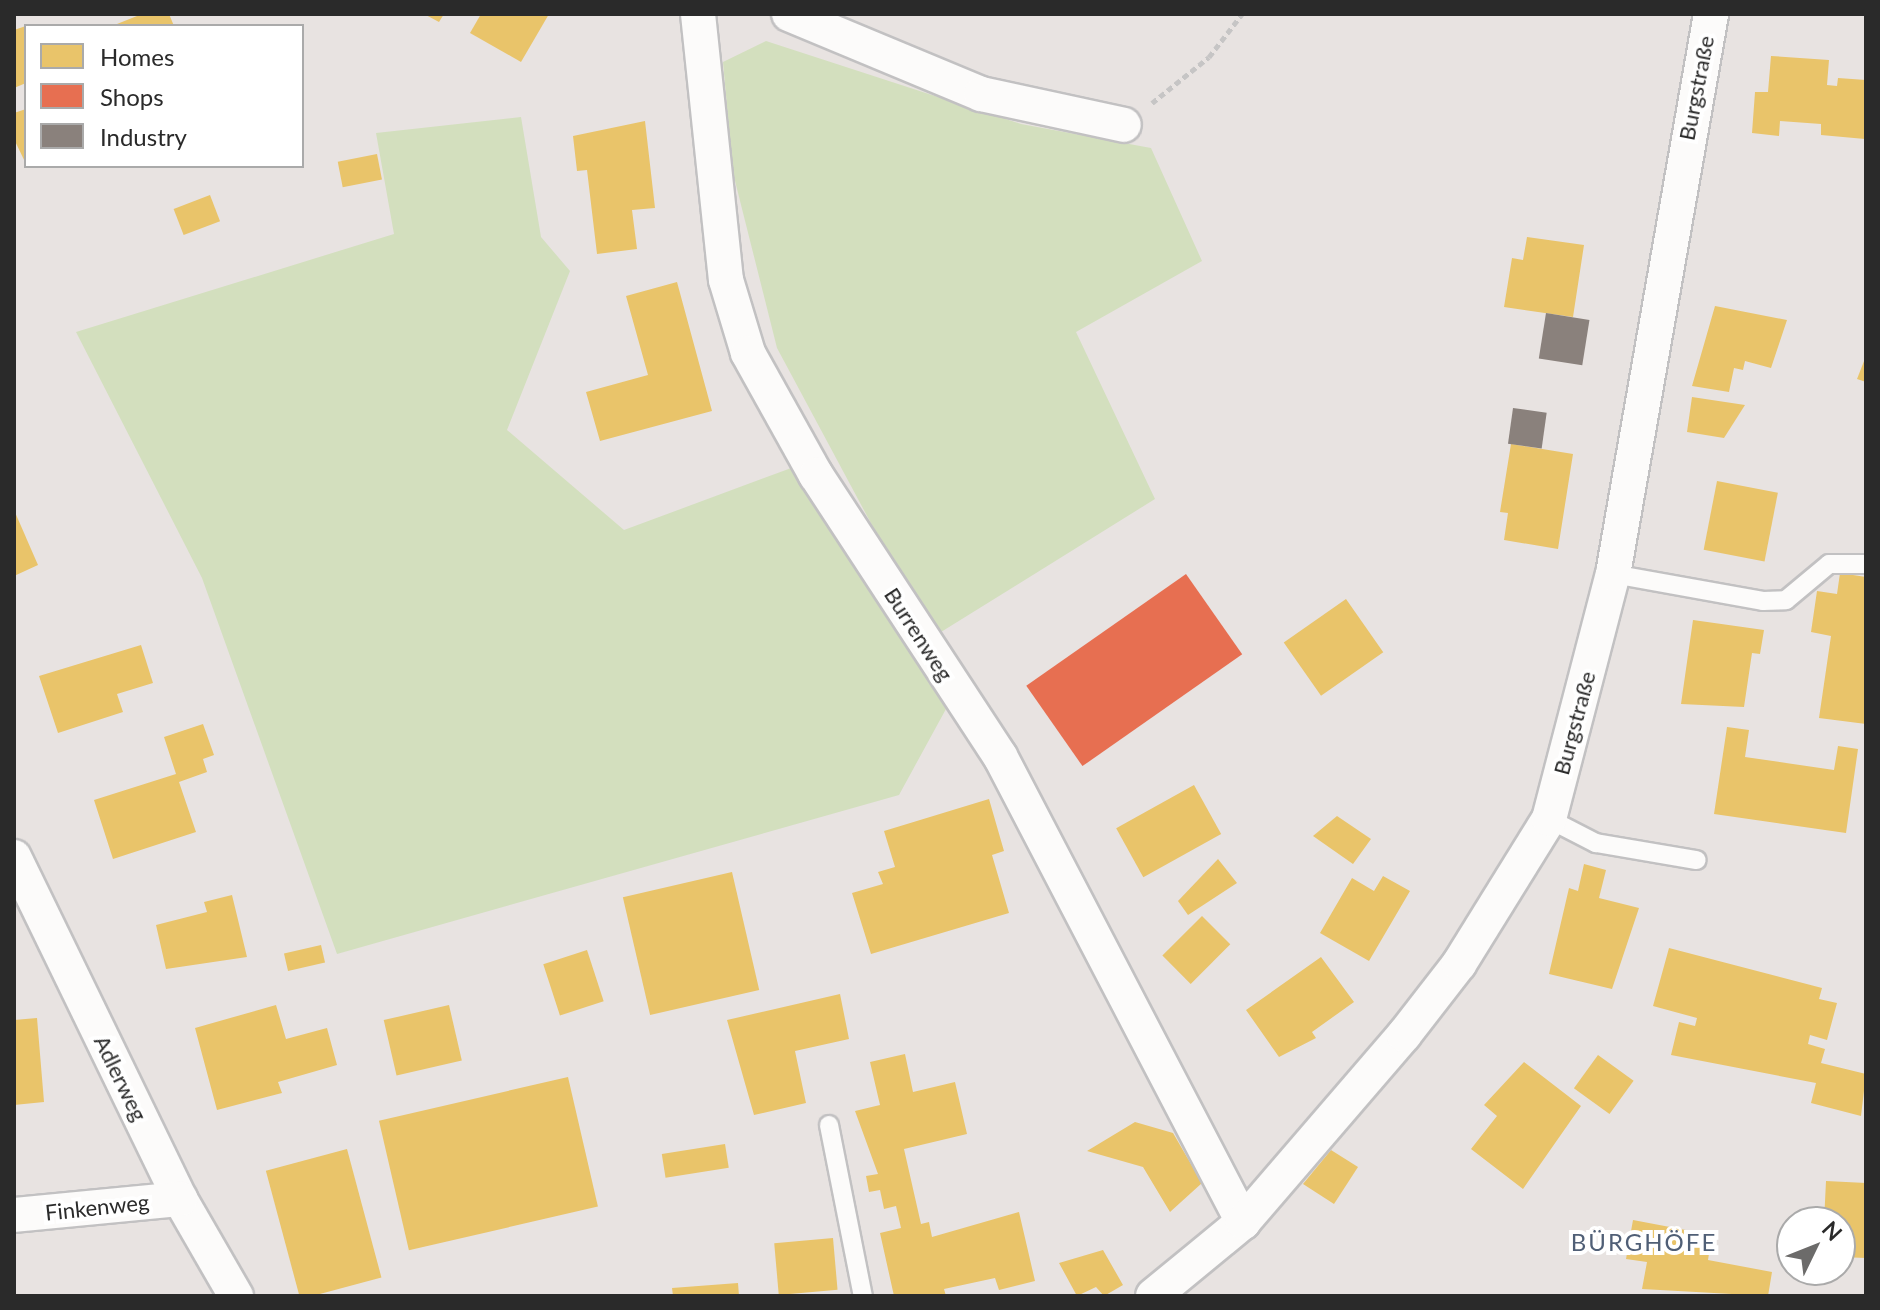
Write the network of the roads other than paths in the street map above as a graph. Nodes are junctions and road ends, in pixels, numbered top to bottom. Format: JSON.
{"nodes":[{"id":1,"x":698,"y":14,"type":"edge"},
{"id":2,"x":789,"y":14,"type":"edge"},
{"id":3,"x":1711,"y":14,"type":"edge"},
{"id":4,"x":1124,"y":125,"type":"road end"},
{"id":5,"x":1866,"y":564,"type":"edge"},
{"id":6,"x":1613,"y":574,"type":"junction"},
{"id":7,"x":1549,"y":819,"type":"junction"},
{"id":8,"x":14,"y":857,"type":"edge"},
{"id":9,"x":1697,"y":860,"type":"dead end"},
{"id":10,"x":829,"y":1125,"type":"dead end"},
{"id":11,"x":180,"y":1199,"type":"junction"},
{"id":12,"x":14,"y":1215,"type":"edge"},
{"id":13,"x":1243,"y":1222,"type":"junction"},
{"id":14,"x":236,"y":1296,"type":"edge"},
{"id":15,"x":863,"y":1296,"type":"edge"},
{"id":16,"x":1153,"y":1296,"type":"edge"}],
"edges":[{"from":1,"to":13,"type":"street","name":"Burrenweg"},
{"from":2,"to":4,"type":"street"},
{"from":3,"to":6,"type":"street","name":"Burgstraße"},
{"from":5,"to":6,"type":"lane"},
{"from":6,"to":7,"type":"street","name":"Burgstraße"},
{"from":7,"to":9,"type":"lane"},
{"from":7,"to":13,"type":"street","name":"Burgstraße"},
{"from":8,"to":11,"type":"street","name":"Adlerweg"},
{"from":10,"to":15,"type":"lane"},
{"from":11,"to":12,"type":"street","name":"Finkenweg"},
{"from":11,"to":14,"type":"street","name":"Adlerweg"},
{"from":13,"to":16,"type":"street","name":"Burgstraße"}]}
